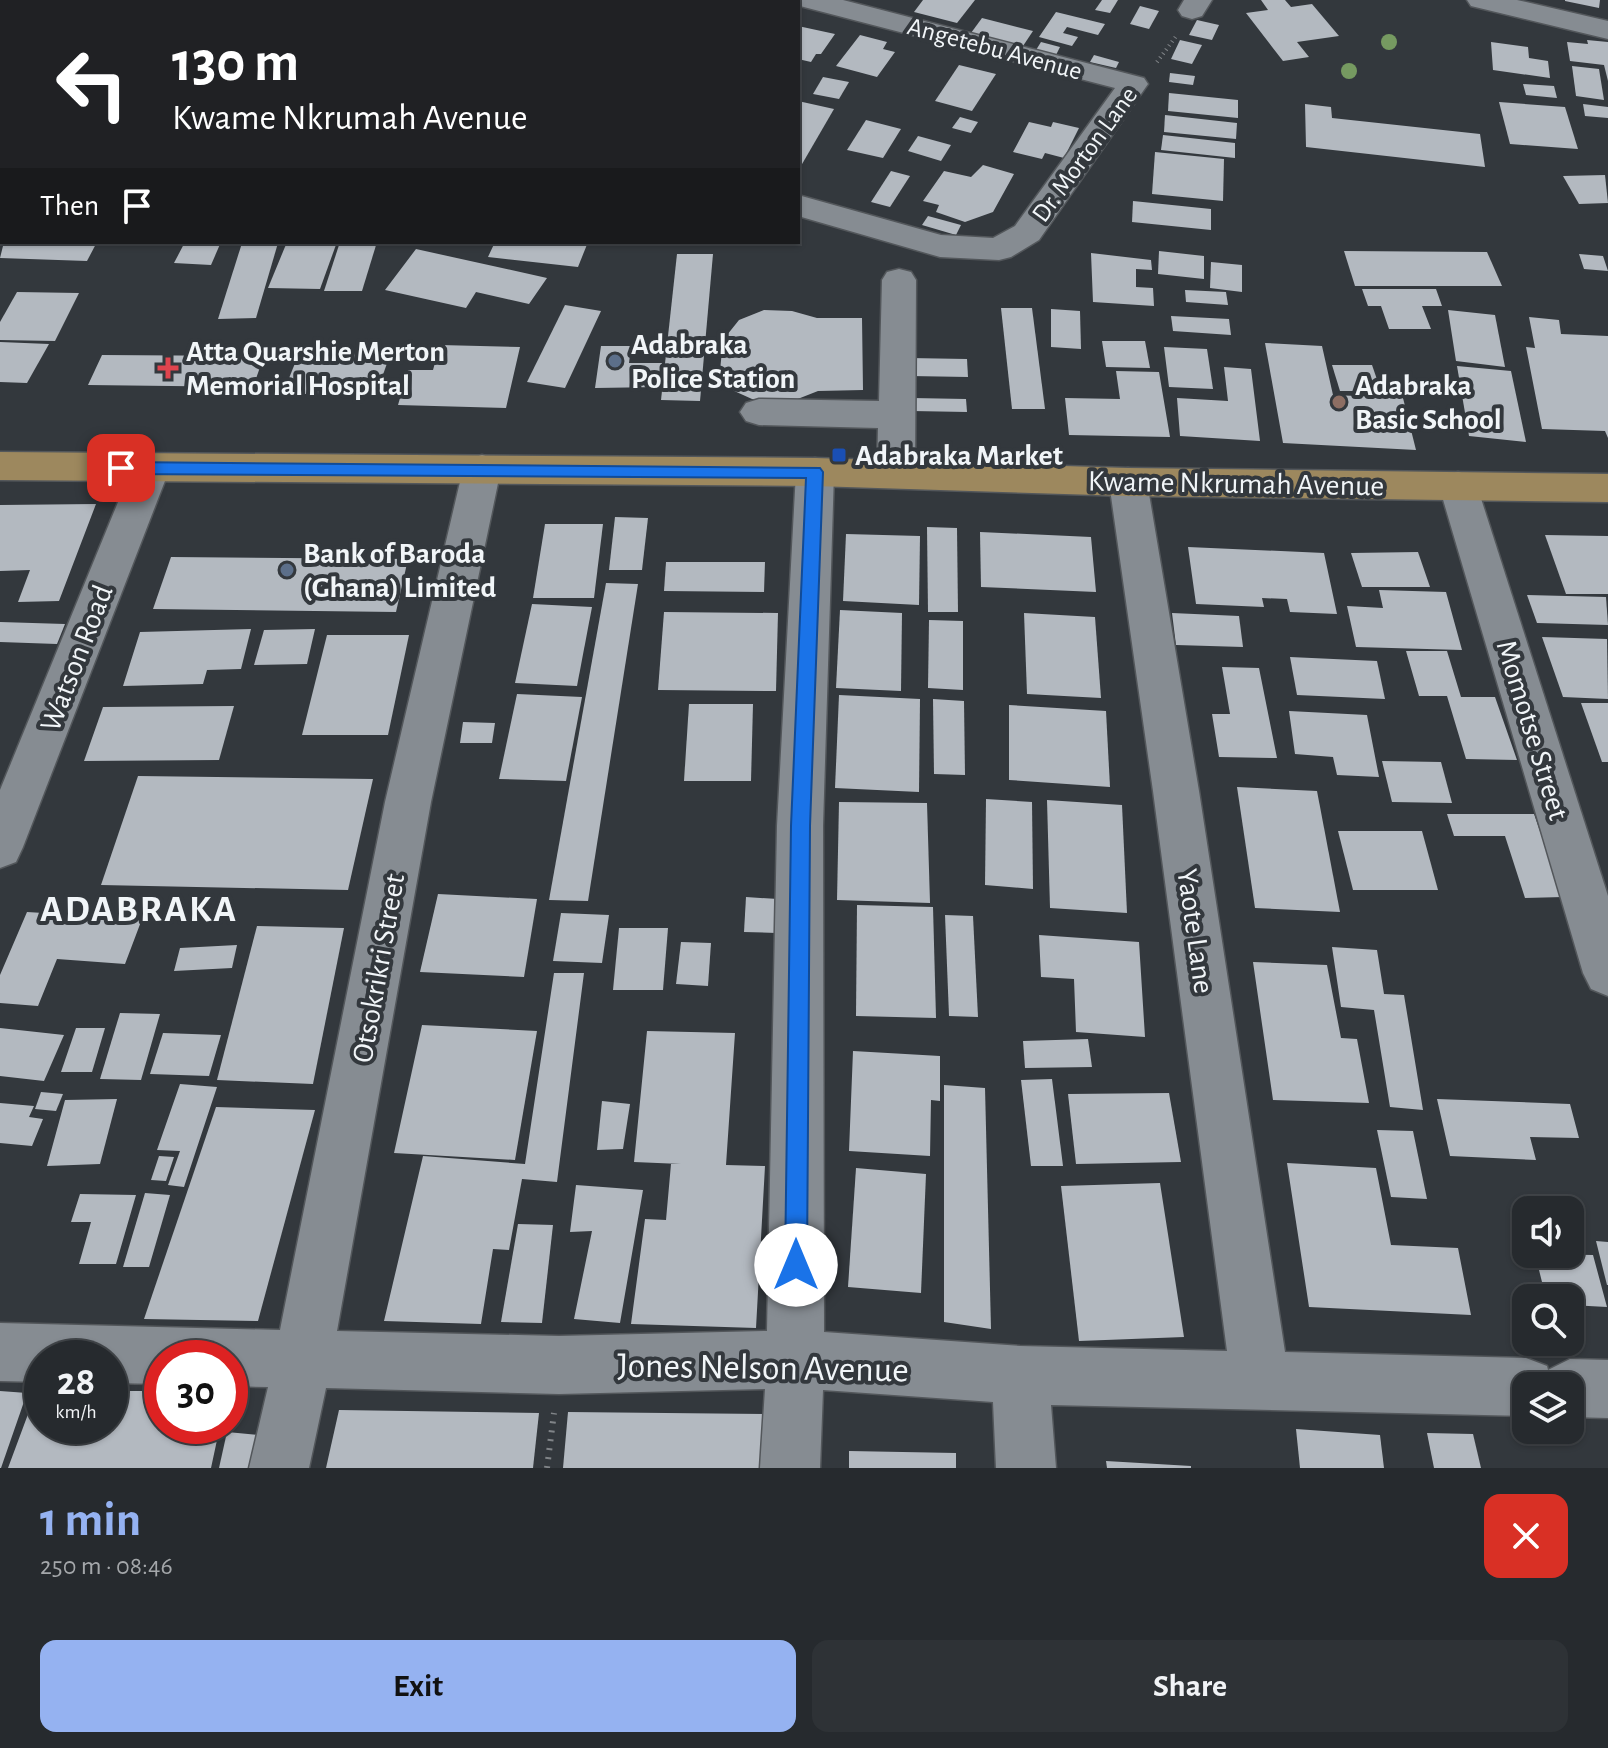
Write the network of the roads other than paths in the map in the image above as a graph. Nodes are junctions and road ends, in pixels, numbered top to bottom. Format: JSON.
{"nodes":[{"id":1,"x":810,"y":0,"type":"edge"},
{"id":2,"x":1481,"y":0,"type":"edge"},
{"id":3,"x":1608,"y":30,"type":"edge"},
{"id":4,"x":1133,"y":84,"type":"joint"},
{"id":5,"x":800,"y":206,"type":"edge"},
{"id":6,"x":899,"y":280,"type":"dead end"},
{"id":7,"x":759,"y":412,"type":"dead end"},
{"id":8,"x":897,"y":415,"type":"junction"},
{"id":9,"x":0,"y":466,"type":"edge"},
{"id":10,"x":151,"y":468,"type":"junction"},
{"id":11,"x":482,"y":469,"type":"junction"},
{"id":12,"x":815,"y":472,"type":"junction"},
{"id":13,"x":896,"y":474,"type":"junction"},
{"id":14,"x":1128,"y":482,"type":"junction"},
{"id":15,"x":1458,"y":486,"type":"junction"},
{"id":16,"x":1608,"y":488,"type":"edge"},
{"id":17,"x":0,"y":847,"type":"edge"},
{"id":18,"x":1608,"y":973,"type":"edge"},
{"id":19,"x":0,"y":1352,"type":"edge"},
{"id":20,"x":303,"y":1359,"type":"junction"},
{"id":21,"x":795,"y":1359,"type":"junction"},
{"id":22,"x":1020,"y":1375,"type":"junction"},
{"id":23,"x":1260,"y":1380,"type":"junction"},
{"id":24,"x":1512,"y":1387,"type":"edge"},
{"id":25,"x":1584,"y":1388,"type":"edge"},
{"id":26,"x":1608,"y":1389,"type":"edge"},
{"id":27,"x":279,"y":1468,"type":"edge"},
{"id":28,"x":790,"y":1468,"type":"edge"},
{"id":29,"x":1026,"y":1468,"type":"edge"}],
"edges":[{"from":1,"to":4,"type":"street","name":"Angetebu Avenue"},
{"from":2,"to":3,"type":"street"},
{"from":4,"to":5,"type":"street","name":"Dr. Morton Lane"},
{"from":6,"to":8,"type":"street"},
{"from":7,"to":8,"type":"street"},
{"from":8,"to":13,"type":"street"},
{"from":9,"to":10,"type":"main road","name":"Kwame Nkrumah Avenue"},
{"from":10,"to":11,"type":"main road","name":"Kwame Nkrumah Avenue"},
{"from":10,"to":17,"type":"street","name":"Watson Road"},
{"from":11,"to":12,"type":"main road","name":"Kwame Nkrumah Avenue"},
{"from":11,"to":20,"type":"street","name":"Otsokrikri Street"},
{"from":12,"to":13,"type":"main road","name":"Kwame Nkrumah Avenue"},
{"from":12,"to":21,"type":"street"},
{"from":13,"to":14,"type":"main road","name":"Kwame Nkrumah Avenue"},
{"from":14,"to":15,"type":"main road","name":"Kwame Nkrumah Avenue"},
{"from":14,"to":23,"type":"street","name":"Yaote Lane"},
{"from":15,"to":16,"type":"main road","name":"Kwame Nkrumah Avenue"},
{"from":15,"to":18,"type":"street","name":"Momotse Street"},
{"from":19,"to":20,"type":"street","name":"Jones Nelson Avenue"},
{"from":20,"to":21,"type":"street","name":"Jones Nelson Avenue"},
{"from":20,"to":27,"type":"street","name":"Otsokrikri Street"},
{"from":21,"to":22,"type":"street","name":"Jones Nelson Avenue"},
{"from":21,"to":28,"type":"street"},
{"from":22,"to":23,"type":"street","name":"Jones Nelson Avenue"},
{"from":22,"to":29,"type":"street"},
{"from":23,"to":24,"type":"street","name":"Jones Nelson Avenue"},
{"from":25,"to":26,"type":"street"}]}
